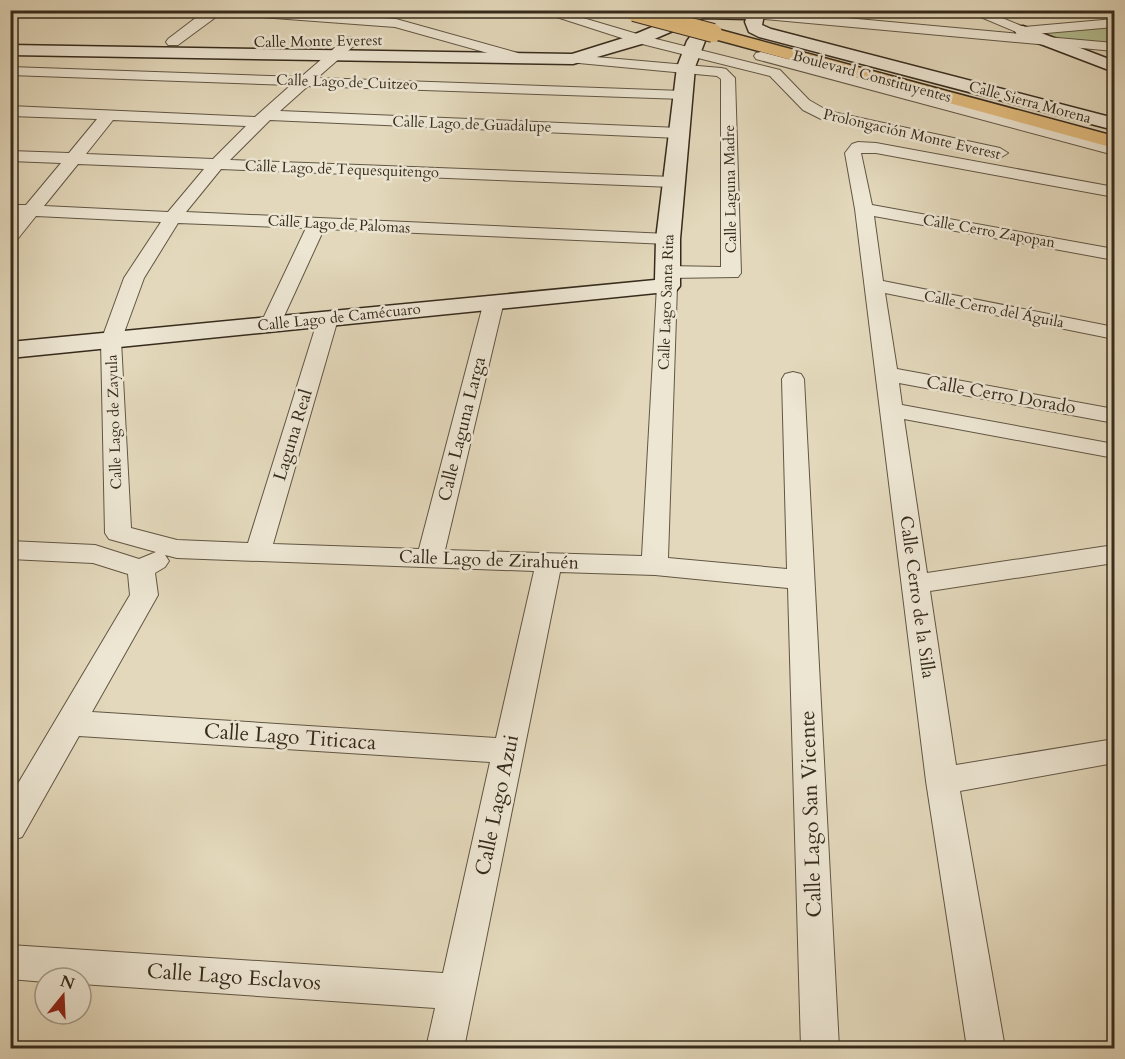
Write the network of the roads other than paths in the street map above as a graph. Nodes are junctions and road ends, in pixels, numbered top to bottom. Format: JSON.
{"nodes":[{"id":1,"x":212,"y":10,"type":"edge"},
{"id":2,"x":541,"y":10,"type":"edge"},
{"id":3,"x":586,"y":10,"type":"edge"},
{"id":4,"x":683,"y":10,"type":"edge"},
{"id":5,"x":796,"y":10,"type":"edge"},
{"id":6,"x":970,"y":10,"type":"edge"},
{"id":7,"x":217,"y":11,"type":"edge"},
{"id":8,"x":638,"y":11,"type":"edge"},
{"id":9,"x":756,"y":12,"type":"edge"},
{"id":10,"x":1024,"y":23,"type":"junction"},
{"id":11,"x":1114,"y":23,"type":"edge"},
{"id":12,"x":642,"y":33,"type":"junction"},
{"id":13,"x":1057,"y":35,"type":"junction"},
{"id":14,"x":10,"y":38,"type":"edge"},
{"id":15,"x":703,"y":39,"type":"edge"},
{"id":16,"x":351,"y":41,"type":"junction"},
{"id":17,"x":460,"y":41,"type":"junction"},
{"id":18,"x":173,"y":42,"type":"junction"},
{"id":19,"x":21,"y":48,"type":"edge"},
{"id":20,"x":1114,"y":48,"type":"edge"},
{"id":21,"x":336,"y":54,"type":"junction"},
{"id":22,"x":513,"y":56,"type":"junction"},
{"id":23,"x":573,"y":58,"type":"junction"},
{"id":24,"x":1114,"y":67,"type":"edge"},
{"id":25,"x":10,"y":70,"type":"edge"},
{"id":26,"x":728,"y":78,"type":"joint"},
{"id":27,"x":305,"y":81,"type":"junction"},
{"id":28,"x":683,"y":95,"type":"junction"},
{"id":29,"x":10,"y":111,"type":"edge"},
{"id":30,"x":108,"y":116,"type":"junction"},
{"id":31,"x":1092,"y":118,"type":"junction"},
{"id":32,"x":1114,"y":118,"type":"edge"},
{"id":33,"x":263,"y":119,"type":"junction"},
{"id":34,"x":1114,"y":124,"type":"edge"},
{"id":35,"x":679,"y":133,"type":"junction"},
{"id":36,"x":1114,"y":134,"type":"edge"},
{"id":37,"x":1114,"y":142,"type":"edge"},
{"id":38,"x":1114,"y":150,"type":"edge"},
{"id":39,"x":10,"y":156,"type":"edge"},
{"id":40,"x":1011,"y":156,"type":"dead end"},
{"id":41,"x":73,"y":159,"type":"junction"},
{"id":42,"x":218,"y":164,"type":"junction"},
{"id":43,"x":1057,"y":165,"type":"dead end"},
{"id":44,"x":1114,"y":178,"type":"edge"},
{"id":45,"x":674,"y":182,"type":"junction"},
{"id":46,"x":1114,"y":192,"type":"edge"},
{"id":47,"x":864,"y":208,"type":"junction"},
{"id":48,"x":10,"y":210,"type":"edge"},
{"id":49,"x":31,"y":211,"type":"junction"},
{"id":50,"x":173,"y":217,"type":"junction"},
{"id":51,"x":318,"y":223,"type":"junction"},
{"id":52,"x":10,"y":237,"type":"edge"},
{"id":53,"x":668,"y":239,"type":"junction"},
{"id":54,"x":1114,"y":254,"type":"edge"},
{"id":55,"x":667,"y":279,"type":"junction"},
{"id":56,"x":874,"y":285,"type":"junction"},
{"id":57,"x":494,"y":301,"type":"junction"},
{"id":58,"x":327,"y":319,"type":"junction"},
{"id":59,"x":270,"y":325,"type":"junction"},
{"id":60,"x":1114,"y":333,"type":"edge"},
{"id":61,"x":111,"y":341,"type":"junction"},
{"id":62,"x":10,"y":350,"type":"edge"},
{"id":63,"x":887,"y":374,"type":"junction"},
{"id":64,"x":793,"y":379,"type":"dead end"},
{"id":65,"x":892,"y":410,"type":"junction"},
{"id":66,"x":1114,"y":416,"type":"edge"},
{"id":67,"x":1114,"y":451,"type":"edge"},
{"id":68,"x":118,"y":533,"type":"junction"},
{"id":69,"x":177,"y":549,"type":"junction"},
{"id":70,"x":10,"y":550,"type":"edge"},
{"id":71,"x":258,"y":551,"type":"junction"},
{"id":72,"x":95,"y":554,"type":"junction"},
{"id":73,"x":1114,"y":555,"type":"edge"},
{"id":74,"x":430,"y":557,"type":"junction"},
{"id":75,"x":549,"y":562,"type":"junction"},
{"id":76,"x":654,"y":566,"type":"junction"},
{"id":77,"x":141,"y":569,"type":"junction"},
{"id":78,"x":801,"y":580,"type":"junction"},
{"id":79,"x":915,"y":584,"type":"junction"},
{"id":80,"x":71,"y":723,"type":"junction"},
{"id":81,"x":508,"y":751,"type":"junction"},
{"id":82,"x":1114,"y":751,"type":"edge"},
{"id":83,"x":942,"y":781,"type":"junction"},
{"id":84,"x":10,"y":826,"type":"edge"},
{"id":85,"x":10,"y":962,"type":"edge"},
{"id":86,"x":457,"y":992,"type":"junction"},
{"id":87,"x":445,"y":1048,"type":"edge"},
{"id":88,"x":820,"y":1048,"type":"edge"},
{"id":89,"x":986,"y":1048,"type":"edge"}],
"edges":[{"from":1,"to":7,"type":"street"},
{"from":2,"to":12,"type":"street"},
{"from":3,"to":12,"type":"street"},
{"from":4,"to":12,"type":"main road","name":"Calle Monte Everest"},
{"from":5,"to":10,"type":"street"},
{"from":6,"to":10,"type":"street"},
{"from":7,"to":17,"type":"street"},
{"from":7,"to":18,"type":"street"},
{"from":8,"to":15,"type":"highway","name":"Boulevard Constituyentes","bridge":true},
{"from":9,"to":13,"type":"street"},
{"from":9,"to":15,"type":"main road"},
{"from":9,"to":31,"type":"main road","name":"Calle Sierra Morena"},
{"from":10,"to":13,"type":"main road"},
{"from":11,"to":13,"type":"street"},
{"from":12,"to":15,"type":"street"},
{"from":12,"to":15,"type":"main road","name":"Calle Monte Everest"},
{"from":12,"to":17,"type":"main road","name":"Calle Monte Everest"},
{"from":12,"to":23,"type":"main road","name":"Calle Monte Everest"},
{"from":13,"to":20,"type":"street"},
{"from":13,"to":24,"type":"main road"},
{"from":14,"to":19,"type":"main road","name":"Calle Monte Everest"},
{"from":15,"to":23,"type":"street","name":"Calle Monte Everest"},
{"from":15,"to":26,"type":"street","name":"Calle Monte Everest"},
{"from":15,"to":28,"type":"main road","name":"Calle Lago Santa Rita"},
{"from":15,"to":36,"type":"highway","name":"Boulevard Constituyentes"},
{"from":15,"to":37,"type":"highway","name":"Boulevard Constituyentes"},
{"from":15,"to":38,"type":"street"},
{"from":15,"to":40,"type":"street","name":"Prolongación Monte Everest"},
{"from":16,"to":17,"type":"main road","name":"Calle Monte Everest"},
{"from":16,"to":18,"type":"main road","name":"Calle Monte Everest"},
{"from":16,"to":21,"type":"street","name":"Calle Lago de Zayula"},
{"from":17,"to":22,"type":"street"},
{"from":18,"to":19,"type":"main road","name":"Calle Monte Everest"},
{"from":19,"to":21,"type":"main road","name":"Calle Monte Everest"},
{"from":21,"to":22,"type":"main road","name":"Calle Monte Everest"},
{"from":21,"to":27,"type":"street","name":"Calle Lago de Zayula"},
{"from":22,"to":23,"type":"main road","name":"Calle Monte Everest"},
{"from":25,"to":27,"type":"street","name":"Calle Lago de Cuitzeo"},
{"from":26,"to":55,"type":"street","name":"Calle Laguna Madre"},
{"from":27,"to":28,"type":"street","name":"Calle Lago de Cuitzeo"},
{"from":27,"to":33,"type":"street","name":"Calle Lago de Zayula"},
{"from":28,"to":35,"type":"main road","name":"Calle Lago Santa Rita"},
{"from":29,"to":30,"type":"street","name":"Calle Lago de Guadalupe"},
{"from":30,"to":33,"type":"street","name":"Calle Lago de Guadalupe"},
{"from":30,"to":41,"type":"street"},
{"from":31,"to":32,"type":"street"},
{"from":31,"to":34,"type":"main road","name":"Calle Sierra Morena"},
{"from":33,"to":35,"type":"street","name":"Calle Lago de Guadalupe"},
{"from":33,"to":42,"type":"street","name":"Calle Lago de Zayula"},
{"from":35,"to":45,"type":"main road","name":"Calle Lago Santa Rita"},
{"from":39,"to":41,"type":"street","name":"Calle Lago de Tequesquitengo"},
{"from":41,"to":42,"type":"street","name":"Calle Lago de Tequesquitengo"},
{"from":41,"to":49,"type":"street"},
{"from":42,"to":45,"type":"street","name":"Calle Lago de Tequesquitengo"},
{"from":42,"to":50,"type":"street","name":"Calle Lago de Zayula"},
{"from":43,"to":44,"type":"street"},
{"from":45,"to":53,"type":"main road","name":"Calle Lago Santa Rita"},
{"from":46,"to":47,"type":"street","name":"Calle Cerro de la Silla"},
{"from":47,"to":54,"type":"street","name":"Calle Cerro Zapopan"},
{"from":47,"to":56,"type":"street","name":"Calle Cerro de la Silla"},
{"from":48,"to":49,"type":"street","name":"Calle Lago de Palomas"},
{"from":49,"to":50,"type":"street","name":"Calle Lago de Palomas"},
{"from":49,"to":52,"type":"street"},
{"from":50,"to":51,"type":"street","name":"Calle Lago de Palomas"},
{"from":50,"to":61,"type":"street","name":"Calle Lago de Zayula"},
{"from":51,"to":53,"type":"street","name":"Calle Lago de Palomas"},
{"from":51,"to":59,"type":"street"},
{"from":53,"to":55,"type":"main road","name":"Calle Lago Santa Rita"},
{"from":55,"to":57,"type":"main road","name":"Calle Lago de Camécuaro"},
{"from":55,"to":76,"type":"street","name":"Calle Lago Santa Rita"},
{"from":56,"to":60,"type":"street","name":"Calle Cerro del Águila"},
{"from":56,"to":63,"type":"street","name":"Calle Cerro de la Silla"},
{"from":57,"to":58,"type":"main road","name":"Calle Lago de Camécuaro"},
{"from":57,"to":74,"type":"street","name":"Calle Laguna Larga"},
{"from":58,"to":59,"type":"main road","name":"Calle Lago de Camécuaro"},
{"from":58,"to":71,"type":"street","name":"Laguna Real"},
{"from":59,"to":61,"type":"main road","name":"Calle Lago de Camécuaro"},
{"from":61,"to":62,"type":"main road","name":"Calle Lago de Camécuaro"},
{"from":61,"to":68,"type":"street","name":"Calle Lago de Zayula"},
{"from":63,"to":65,"type":"street","name":"Calle Cerro de la Silla"},
{"from":63,"to":66,"type":"street","name":"Calle Cerro Dorado"},
{"from":64,"to":78,"type":"street","name":"Calle Lago San Vicente"},
{"from":65,"to":67,"type":"street","name":"Calle Cerro Dorado"},
{"from":65,"to":79,"type":"street","name":"Calle Cerro de la Silla"},
{"from":68,"to":69,"type":"street","name":"Calle Lago de Zirahuén"},
{"from":68,"to":72,"type":"street"},
{"from":69,"to":71,"type":"street","name":"Calle Lago de Zirahuén"},
{"from":69,"to":77,"type":"street"},
{"from":70,"to":72,"type":"street"},
{"from":71,"to":74,"type":"street","name":"Calle Lago de Zirahuén"},
{"from":72,"to":77,"type":"street"},
{"from":73,"to":79,"type":"street"},
{"from":74,"to":75,"type":"street","name":"Calle Lago de Zirahuén"},
{"from":75,"to":76,"type":"street","name":"Calle Lago de Zirahuén"},
{"from":75,"to":81,"type":"street","name":"Calle Lago Azui"},
{"from":76,"to":78,"type":"street","name":"Calle Lago de Zirahuén"},
{"from":77,"to":80,"type":"street"},
{"from":78,"to":88,"type":"street","name":"Calle Lago San Vicente"},
{"from":79,"to":83,"type":"street","name":"Calle Cerro de la Silla"},
{"from":80,"to":81,"type":"street","name":"Calle Lago Titicaca"},
{"from":80,"to":84,"type":"street"},
{"from":81,"to":86,"type":"street","name":"Calle Lago Azui"},
{"from":82,"to":83,"type":"street"},
{"from":83,"to":89,"type":"street","name":"Calle Cerro de la Silla"},
{"from":85,"to":86,"type":"street","name":"Calle Lago Esclavos"},
{"from":86,"to":87,"type":"street","name":"Calle Lago Azui"}]}
